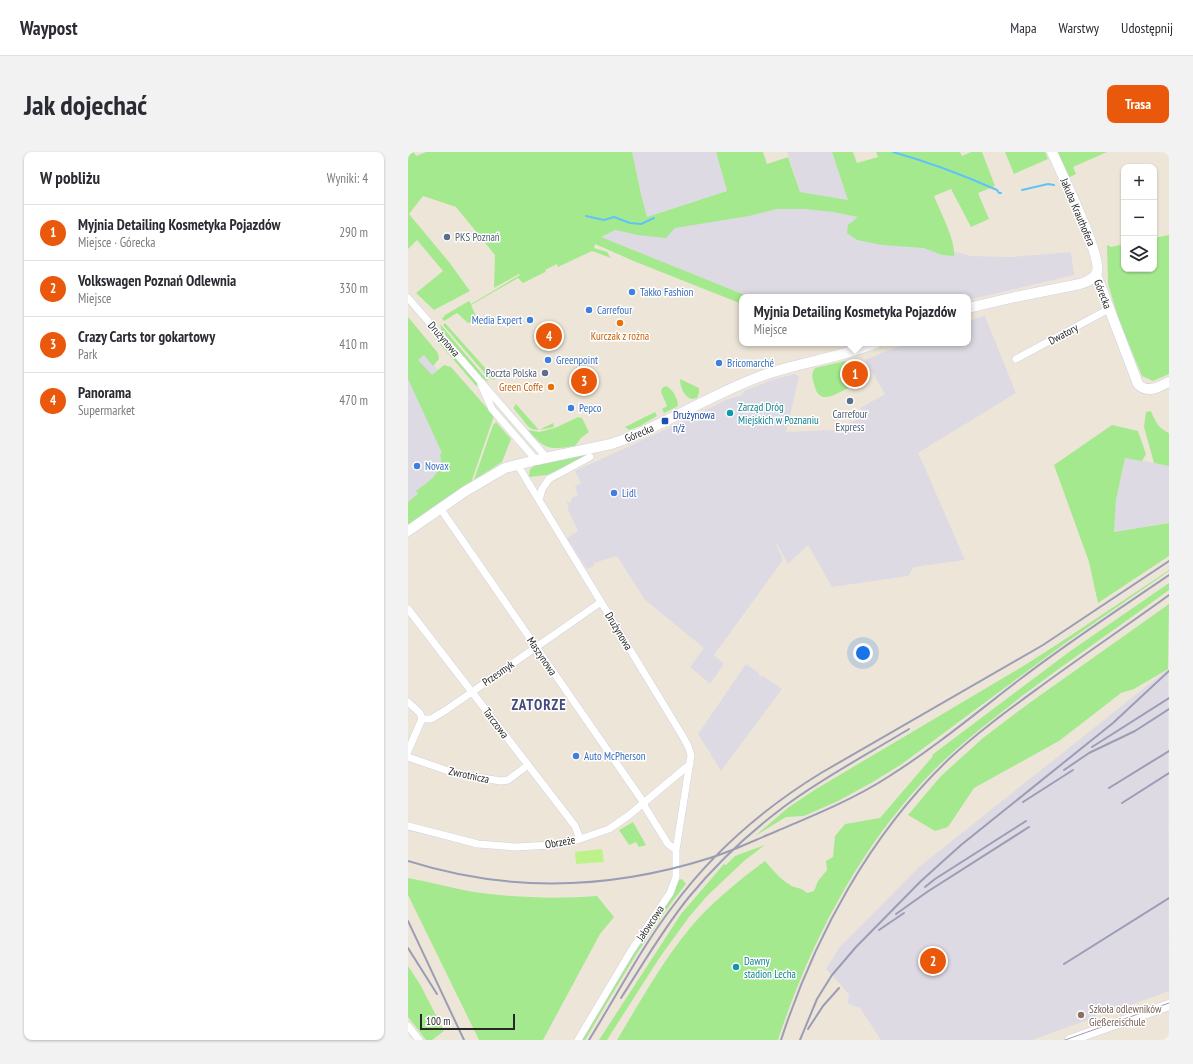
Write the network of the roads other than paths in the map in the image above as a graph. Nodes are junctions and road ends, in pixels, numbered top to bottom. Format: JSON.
{"nodes":[{"id":1,"x":1052,"y":152,"type":"edge"},
{"id":2,"x":1096,"y":274,"type":"junction"},
{"id":3,"x":408,"y":298,"type":"edge"},
{"id":4,"x":971,"y":307,"type":"edge"},
{"id":5,"x":1109,"y":309,"type":"junction"},
{"id":6,"x":867,"y":346,"type":"edge"},
{"id":7,"x":1016,"y":359,"type":"dead end"},
{"id":8,"x":1169,"y":382,"type":"edge"},
{"id":9,"x":590,"y":457,"type":"dead end"},
{"id":10,"x":541,"y":458,"type":"junction"},
{"id":11,"x":517,"y":464,"type":"junction"},
{"id":12,"x":539,"y":500,"type":"junction"},
{"id":13,"x":440,"y":508,"type":"junction"},
{"id":14,"x":408,"y":531,"type":"edge"},
{"id":15,"x":602,"y":602,"type":"junction"},
{"id":16,"x":408,"y":609,"type":"edge"},
{"id":17,"x":536,"y":647,"type":"junction"},
{"id":18,"x":472,"y":692,"type":"junction"},
{"id":19,"x":408,"y":702,"type":"edge"},
{"id":20,"x":422,"y":719,"type":"junction"},
{"id":21,"x":408,"y":751,"type":"edge"},
{"id":22,"x":408,"y":757,"type":"edge"},
{"id":23,"x":690,"y":764,"type":"junction"},
{"id":24,"x":528,"y":765,"type":"junction"},
{"id":25,"x":644,"y":803,"type":"junction"},
{"id":26,"x":408,"y":826,"type":"edge"},
{"id":27,"x":580,"y":839,"type":"junction"},
{"id":28,"x":676,"y":850,"type":"junction"},
{"id":29,"x":1169,"y":1005,"type":"edge"},
{"id":30,"x":408,"y":1026,"type":"edge"},
{"id":31,"x":419,"y":1040,"type":"edge"},
{"id":32,"x":578,"y":1040,"type":"edge"},
{"id":33,"x":1070,"y":1040,"type":"edge"}],
"edges":[{"from":1,"to":2,"type":"street","name":"Jakuba Krauthofera"},
{"from":2,"to":4,"type":"street","name":"Górecka"},
{"from":2,"to":5,"type":"street","name":"Górecka"},
{"from":3,"to":10,"type":"street","name":"Drużynowa"},
{"from":5,"to":7,"type":"street","name":"Dwatory"},
{"from":5,"to":8,"type":"street","name":"Górecka"},
{"from":6,"to":10,"type":"street","name":"Górecka"},
{"from":9,"to":12,"type":"street"},
{"from":10,"to":11,"type":"street","name":"Górecka"},
{"from":11,"to":12,"type":"street","name":"Drużynowa"},
{"from":11,"to":13,"type":"street","name":"Górecka"},
{"from":12,"to":15,"type":"street","name":"Drużynowa"},
{"from":13,"to":14,"type":"street","name":"Górecka"},
{"from":13,"to":17,"type":"street","name":"Maszynowa"},
{"from":15,"to":17,"type":"street","name":"Przesmyk"},
{"from":15,"to":23,"type":"street","name":"Drużynowa"},
{"from":16,"to":18,"type":"street","name":"Tarczowa"},
{"from":17,"to":18,"type":"street","name":"Przesmyk"},
{"from":17,"to":25,"type":"street","name":"Maszynowa"},
{"from":18,"to":20,"type":"street","name":"Przesmyk"},
{"from":18,"to":24,"type":"street","name":"Tarczowa"},
{"from":19,"to":20,"type":"street"},
{"from":20,"to":21,"type":"street"},
{"from":22,"to":24,"type":"street","name":"Zwrotnicza"},
{"from":23,"to":25,"type":"street","name":"Obrzeże"},
{"from":23,"to":28,"type":"street","name":"Drużynowa"},
{"from":24,"to":27,"type":"street","name":"Tarczowa"},
{"from":25,"to":27,"type":"street","name":"Obrzeże"},
{"from":25,"to":28,"type":"street"},
{"from":26,"to":27,"type":"street","name":"Obrzeże"},
{"from":28,"to":32,"type":"street","name":"Jałowcowa"},
{"from":29,"to":33,"type":"street"},
{"from":30,"to":31,"type":"street"}]}
